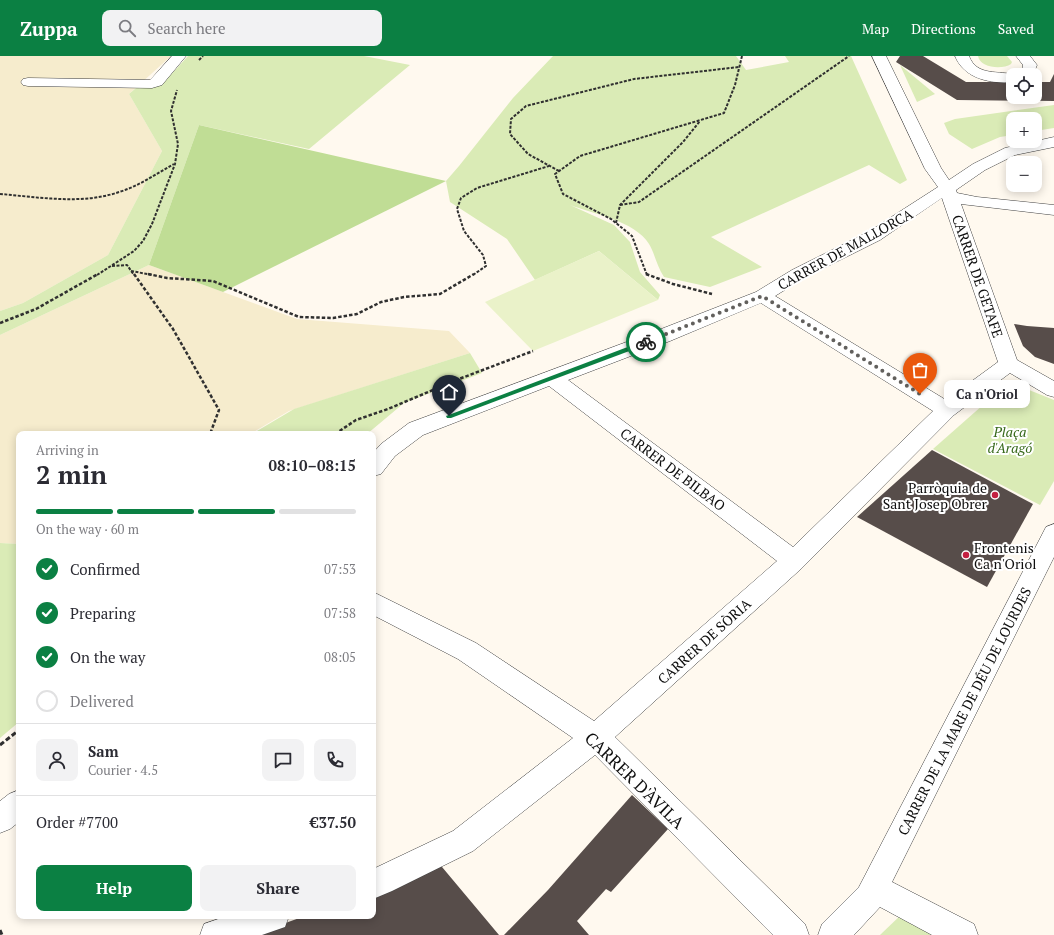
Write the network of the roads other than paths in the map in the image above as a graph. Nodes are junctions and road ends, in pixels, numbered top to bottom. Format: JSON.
{"nodes":[{"id":1,"x":179,"y":56,"type":"edge"},
{"id":2,"x":879,"y":56,"type":"edge"},
{"id":3,"x":962,"y":56,"type":"edge"},
{"id":4,"x":1023,"y":56,"type":"edge"},
{"id":5,"x":1029,"y":68,"type":"edge"},
{"id":6,"x":1006,"y":78,"type":"edge"},
{"id":7,"x":28,"y":82,"type":"dead end"},
{"id":8,"x":1054,"y":142,"type":"edge"},
{"id":9,"x":948,"y":193,"type":"junction"},
{"id":10,"x":1054,"y":210,"type":"edge"},
{"id":11,"x":762,"y":296,"type":"junction"},
{"id":12,"x":1009,"y":364,"type":"junction"},
{"id":13,"x":552,"y":378,"type":"junction"},
{"id":14,"x":1054,"y":390,"type":"edge"},
{"id":15,"x":947,"y":410,"type":"junction"},
{"id":16,"x":376,"y":464,"type":"edge"},
{"id":17,"x":1054,"y":534,"type":"edge"},
{"id":18,"x":794,"y":561,"type":"junction"},
{"id":19,"x":376,"y":605,"type":"edge"},
{"id":20,"x":596,"y":737,"type":"junction"},
{"id":21,"x":16,"y":806,"type":"edge"},
{"id":22,"x":0,"y":819,"type":"edge"},
{"id":23,"x":376,"y":883,"type":"edge"},
{"id":24,"x":873,"y":888,"type":"junction"},
{"id":25,"x":265,"y":919,"type":"edge"},
{"id":26,"x":215,"y":935,"type":"edge"},
{"id":27,"x":794,"y":935,"type":"edge"},
{"id":28,"x":833,"y":935,"type":"edge"},
{"id":29,"x":962,"y":935,"type":"edge"}],
"edges":[{"from":1,"to":7,"type":"street"},
{"from":2,"to":9,"type":"street","name":"CARRER DE GETAFE"},
{"from":3,"to":6,"type":"street"},
{"from":4,"to":5,"type":"street"},
{"from":8,"to":9,"type":"street","name":"CARRER DE MALLORCA"},
{"from":9,"to":10,"type":"street"},
{"from":9,"to":11,"type":"street","name":"CARRER DE MALLORCA"},
{"from":9,"to":12,"type":"street","name":"CARRER DE GETAFE"},
{"from":11,"to":13,"type":"street","name":"CARRER DE MALLORCA"},
{"from":11,"to":15,"type":"street"},
{"from":12,"to":14,"type":"street"},
{"from":12,"to":15,"type":"street","name":"CARRER DE SÒRIA"},
{"from":13,"to":16,"type":"street","name":"CARRER DE MALLORCA"},
{"from":13,"to":18,"type":"street","name":"CARRER DE BILBAO"},
{"from":15,"to":18,"type":"street","name":"CARRER DE SÒRIA"},
{"from":17,"to":24,"type":"street","name":"CARRER DE LA MARE DE DÉU DE LOURDES"},
{"from":18,"to":20,"type":"street","name":"CARRER DE SÒRIA"},
{"from":19,"to":20,"type":"street","name":"CARRER D'ÀVILA"},
{"from":20,"to":23,"type":"street","name":"CARRER DE SÒRIA"},
{"from":20,"to":27,"type":"street","name":"CARRER D'ÀVILA"},
{"from":21,"to":22,"type":"street"},
{"from":24,"to":28,"type":"street","name":"CARRER DE LA MARE DE DÉU DE LOURDES"},
{"from":24,"to":29,"type":"street"},
{"from":25,"to":26,"type":"street"}]}
